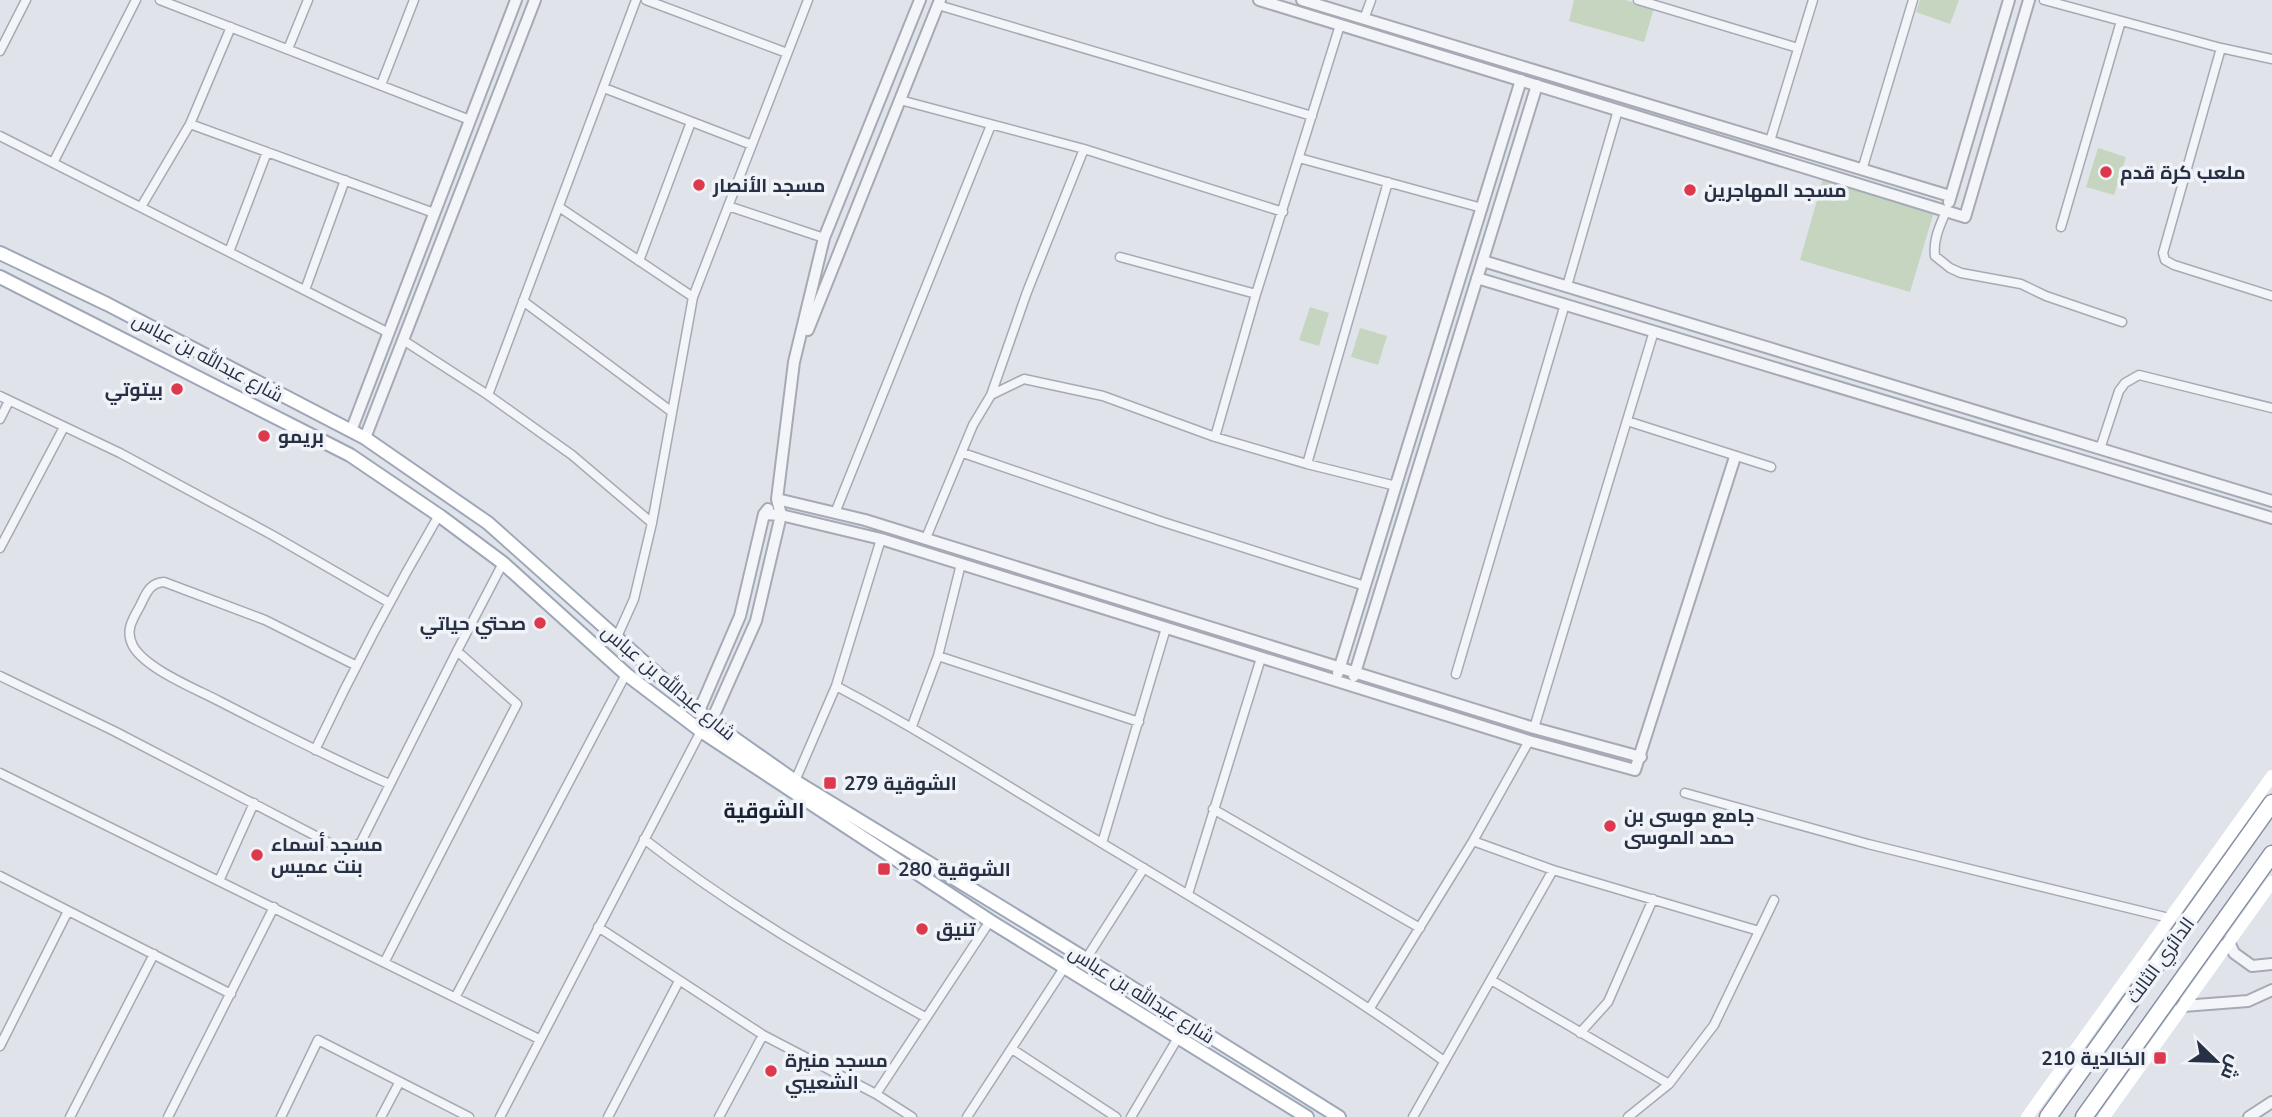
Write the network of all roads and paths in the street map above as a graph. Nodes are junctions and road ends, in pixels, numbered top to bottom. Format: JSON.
{"nodes":[{"id":1,"x":26,"y":0,"type":"edge"},
{"id":2,"x":136,"y":0,"type":"edge"},
{"id":3,"x":160,"y":0,"type":"edge"},
{"id":4,"x":308,"y":0,"type":"edge"},
{"id":5,"x":414,"y":0,"type":"edge"},
{"id":6,"x":516,"y":0,"type":"edge"},
{"id":7,"x":535,"y":0,"type":"edge"},
{"id":8,"x":636,"y":0,"type":"edge"},
{"id":9,"x":646,"y":0,"type":"edge"},
{"id":10,"x":808,"y":0,"type":"edge"},
{"id":11,"x":920,"y":0,"type":"edge"},
{"id":12,"x":1259,"y":0,"type":"edge"},
{"id":13,"x":1302,"y":0,"type":"edge"},
{"id":14,"x":1371,"y":0,"type":"edge"},
{"id":15,"x":1638,"y":0,"type":"edge"},
{"id":16,"x":1813,"y":0,"type":"edge"},
{"id":17,"x":1913,"y":0,"type":"edge"},
{"id":18,"x":2009,"y":0,"type":"edge"},
{"id":19,"x":2029,"y":0,"type":"edge"},
{"id":20,"x":2043,"y":0,"type":"edge"},
{"id":21,"x":939,"y":2,"type":"edge"},
{"id":22,"x":1364,"y":19,"type":"junction"},
{"id":23,"x":2121,"y":21,"type":"junction"},
{"id":24,"x":1340,"y":25,"type":"junction"},
{"id":25,"x":231,"y":27,"type":"junction"},
{"id":26,"x":1798,"y":48,"type":"junction"},
{"id":27,"x":2221,"y":48,"type":"junction"},
{"id":28,"x":288,"y":49,"type":"junction"},
{"id":29,"x":0,"y":51,"type":"edge"},
{"id":30,"x":787,"y":53,"type":"junction"},
{"id":31,"x":2272,"y":60,"type":"edge"},
{"id":32,"x":1521,"y":80,"type":"junction"},
{"id":33,"x":381,"y":85,"type":"junction"},
{"id":34,"x":1537,"y":85,"type":"junction"},
{"id":35,"x":604,"y":88,"type":"junction"},
{"id":36,"x":900,"y":100,"type":"junction"},
{"id":37,"x":1618,"y":110,"type":"junction"},
{"id":38,"x":1312,"y":116,"type":"junction"},
{"id":39,"x":470,"y":120,"type":"junction"},
{"id":40,"x":691,"y":122,"type":"junction"},
{"id":41,"x":190,"y":124,"type":"junction"},
{"id":42,"x":990,"y":125,"type":"junction"},
{"id":43,"x":0,"y":136,"type":"edge"},
{"id":44,"x":1770,"y":142,"type":"junction"},
{"id":45,"x":751,"y":145,"type":"junction"},
{"id":46,"x":1084,"y":149,"type":"junction"},
{"id":47,"x":267,"y":152,"type":"junction"},
{"id":48,"x":1299,"y":158,"type":"junction"},
{"id":49,"x":53,"y":163,"type":"junction"},
{"id":50,"x":1863,"y":170,"type":"junction"},
{"id":51,"x":345,"y":180,"type":"junction"},
{"id":52,"x":1388,"y":182,"type":"junction"},
{"id":53,"x":1950,"y":196,"type":"junction"},
{"id":54,"x":728,"y":206,"type":"junction"},
{"id":55,"x":141,"y":207,"type":"junction"},
{"id":56,"x":559,"y":207,"type":"junction"},
{"id":57,"x":1482,"y":208,"type":"junction"},
{"id":58,"x":1946,"y":211,"type":"junction"},
{"id":59,"x":1283,"y":212,"type":"junction"},
{"id":60,"x":434,"y":213,"type":"junction"},
{"id":61,"x":2061,"y":227,"type":"dead end"},
{"id":62,"x":824,"y":238,"type":"junction"},
{"id":63,"x":229,"y":252,"type":"junction"},
{"id":64,"x":0,"y":253,"type":"edge"},
{"id":65,"x":1120,"y":257,"type":"dead end"},
{"id":66,"x":639,"y":261,"type":"junction"},
{"id":67,"x":1483,"y":261,"type":"junction"},
{"id":68,"x":0,"y":277,"type":"edge"},
{"id":69,"x":1477,"y":278,"type":"junction"},
{"id":70,"x":1567,"y":286,"type":"junction"},
{"id":71,"x":305,"y":290,"type":"junction"},
{"id":72,"x":1256,"y":294,"type":"junction"},
{"id":73,"x":2272,"y":296,"type":"edge"},
{"id":74,"x":693,"y":297,"type":"junction"},
{"id":75,"x":523,"y":301,"type":"junction"},
{"id":76,"x":1565,"y":304,"type":"junction"},
{"id":77,"x":2122,"y":322,"type":"dead end"},
{"id":78,"x":1654,"y":331,"type":"junction"},
{"id":79,"x":389,"y":333,"type":"junction"},
{"id":80,"x":403,"y":340,"type":"junction"},
{"id":81,"x":794,"y":362,"type":"junction"},
{"id":82,"x":991,"y":394,"type":"junction"},
{"id":83,"x":488,"y":395,"type":"junction"},
{"id":84,"x":0,"y":396,"type":"edge"},
{"id":85,"x":9,"y":401,"type":"junction"},
{"id":86,"x":2272,"y":408,"type":"edge"},
{"id":87,"x":672,"y":412,"type":"junction"},
{"id":88,"x":0,"y":419,"type":"edge"},
{"id":89,"x":1627,"y":421,"type":"junction"},
{"id":90,"x":64,"y":427,"type":"junction"},
{"id":91,"x":351,"y":431,"type":"junction"},
{"id":92,"x":1215,"y":437,"type":"junction"},
{"id":93,"x":365,"y":438,"type":"junction"},
{"id":94,"x":2100,"y":449,"type":"junction"},
{"id":95,"x":963,"y":453,"type":"junction"},
{"id":96,"x":1735,"y":457,"type":"junction"},
{"id":97,"x":1307,"y":464,"type":"junction"},
{"id":98,"x":1771,"y":467,"type":"dead end"},
{"id":99,"x":1396,"y":486,"type":"junction"},
{"id":100,"x":777,"y":499,"type":"junction"},
{"id":101,"x":2272,"y":501,"type":"edge"},
{"id":102,"x":835,"y":513,"type":"junction"},
{"id":103,"x":764,"y":514,"type":"junction"},
{"id":104,"x":439,"y":515,"type":"junction"},
{"id":105,"x":781,"y":515,"type":"junction"},
{"id":106,"x":2272,"y":518,"type":"edge"},
{"id":107,"x":652,"y":523,"type":"junction"},
{"id":108,"x":926,"y":538,"type":"junction"},
{"id":109,"x":881,"y":539,"type":"junction"},
{"id":110,"x":0,"y":548,"type":"edge"},
{"id":111,"x":503,"y":563,"type":"junction"},
{"id":112,"x":961,"y":564,"type":"junction"},
{"id":113,"x":1365,"y":586,"type":"junction"},
{"id":114,"x":388,"y":602,"type":"junction"},
{"id":115,"x":1166,"y":628,"type":"junction"},
{"id":116,"x":616,"y":639,"type":"junction"},
{"id":117,"x":457,"y":651,"type":"junction"},
{"id":118,"x":938,"y":656,"type":"junction"},
{"id":119,"x":1261,"y":658,"type":"junction"},
{"id":120,"x":355,"y":665,"type":"junction"},
{"id":121,"x":1339,"y":667,"type":"junction"},
{"id":122,"x":1356,"y":672,"type":"junction"},
{"id":123,"x":626,"y":674,"type":"junction"},
{"id":124,"x":1457,"y":674,"type":"dead end"},
{"id":125,"x":0,"y":676,"type":"edge"},
{"id":126,"x":1336,"y":681,"type":"junction"},
{"id":127,"x":836,"y":686,"type":"junction"},
{"id":128,"x":1352,"y":686,"type":"junction"},
{"id":129,"x":699,"y":712,"type":"junction"},
{"id":130,"x":1139,"y":722,"type":"junction"},
{"id":131,"x":706,"y":726,"type":"junction"},
{"id":132,"x":912,"y":726,"type":"junction"},
{"id":133,"x":1534,"y":728,"type":"junction"},
{"id":134,"x":1529,"y":741,"type":"junction"},
{"id":135,"x":315,"y":750,"type":"junction"},
{"id":136,"x":1641,"y":757,"type":"junction"},
{"id":137,"x":0,"y":773,"type":"edge"},
{"id":138,"x":2272,"y":776,"type":"edge"},
{"id":139,"x":795,"y":780,"type":"junction"},
{"id":140,"x":389,"y":784,"type":"junction"},
{"id":141,"x":1685,"y":793,"type":"dead end"},
{"id":142,"x":254,"y":803,"type":"junction"},
{"id":143,"x":2272,"y":803,"type":"edge"},
{"id":144,"x":1213,"y":809,"type":"junction"},
{"id":145,"x":644,"y":839,"type":"junction"},
{"id":146,"x":1473,"y":841,"type":"junction"},
{"id":147,"x":1102,"y":844,"type":"junction"},
{"id":148,"x":2272,"y":854,"type":"edge"},
{"id":149,"x":1144,"y":868,"type":"junction"},
{"id":150,"x":1553,"y":870,"type":"junction"},
{"id":151,"x":0,"y":877,"type":"edge"},
{"id":152,"x":219,"y":881,"type":"junction"},
{"id":153,"x":2272,"y":882,"type":"edge"},
{"id":154,"x":1188,"y":894,"type":"junction"},
{"id":155,"x":1653,"y":899,"type":"junction"},
{"id":156,"x":1774,"y":900,"type":"dead end"},
{"id":157,"x":274,"y":906,"type":"junction"},
{"id":158,"x":68,"y":911,"type":"junction"},
{"id":159,"x":2169,"y":918,"type":"junction"},
{"id":160,"x":990,"y":920,"type":"junction"},
{"id":161,"x":598,"y":927,"type":"junction"},
{"id":162,"x":1420,"y":928,"type":"junction"},
{"id":163,"x":1759,"y":931,"type":"junction"},
{"id":164,"x":2229,"y":942,"type":"junction"},
{"id":165,"x":154,"y":954,"type":"junction"},
{"id":166,"x":1086,"y":959,"type":"junction"},
{"id":167,"x":385,"y":961,"type":"junction"},
{"id":168,"x":2272,"y":964,"type":"edge"},
{"id":169,"x":1066,"y":965,"type":"junction"},
{"id":170,"x":1491,"y":980,"type":"junction"},
{"id":171,"x":679,"y":981,"type":"junction"},
{"id":172,"x":2272,"y":990,"type":"edge"},
{"id":173,"x":232,"y":994,"type":"junction"},
{"id":174,"x":456,"y":996,"type":"junction"},
{"id":175,"x":2183,"y":1006,"type":"junction"},
{"id":176,"x":1370,"y":1008,"type":"junction"},
{"id":177,"x":925,"y":1017,"type":"junction"},
{"id":178,"x":1580,"y":1033,"type":"junction"},
{"id":179,"x":762,"y":1035,"type":"junction"},
{"id":180,"x":1179,"y":1036,"type":"junction"},
{"id":181,"x":539,"y":1039,"type":"junction"},
{"id":182,"x":0,"y":1046,"type":"edge"},
{"id":183,"x":1012,"y":1049,"type":"junction"},
{"id":184,"x":1444,"y":1061,"type":"junction"},
{"id":185,"x":400,"y":1083,"type":"junction"},
{"id":186,"x":1669,"y":1084,"type":"junction"},
{"id":187,"x":876,"y":1094,"type":"junction"},
{"id":188,"x":2272,"y":1102,"type":"edge"},
{"id":189,"x":70,"y":1117,"type":"edge"},
{"id":190,"x":168,"y":1117,"type":"edge"},
{"id":191,"x":281,"y":1117,"type":"edge"},
{"id":192,"x":382,"y":1117,"type":"edge"},
{"id":193,"x":469,"y":1117,"type":"edge"},
{"id":194,"x":500,"y":1117,"type":"edge"},
{"id":195,"x":608,"y":1117,"type":"edge"},
{"id":196,"x":719,"y":1117,"type":"edge"},
{"id":197,"x":912,"y":1117,"type":"edge"},
{"id":198,"x":967,"y":1117,"type":"edge"},
{"id":199,"x":1116,"y":1117,"type":"edge"},
{"id":200,"x":1131,"y":1117,"type":"edge"},
{"id":201,"x":1307,"y":1117,"type":"edge"},
{"id":202,"x":1339,"y":1117,"type":"edge"},
{"id":203,"x":1413,"y":1117,"type":"edge"},
{"id":204,"x":1628,"y":1117,"type":"edge"},
{"id":205,"x":2027,"y":1117,"type":"edge"},
{"id":206,"x":2048,"y":1117,"type":"edge"},
{"id":207,"x":2084,"y":1117,"type":"edge"},
{"id":208,"x":2104,"y":1117,"type":"edge"},
{"id":209,"x":2249,"y":1117,"type":"edge"}],
"edges":[{"from":1,"to":29,"type":"street"},
{"from":2,"to":49,"type":"street"},
{"from":3,"to":25,"type":"street"},
{"from":4,"to":28,"type":"street"},
{"from":5,"to":33,"type":"street"},
{"from":6,"to":39,"type":"street"},
{"from":7,"to":80,"type":"street"},
{"from":8,"to":35,"type":"street"},
{"from":9,"to":30,"type":"street"},
{"from":10,"to":30,"type":"street"},
{"from":11,"to":62,"type":"street"},
{"from":12,"to":24,"type":"street"},
{"from":13,"to":22,"type":"street"},
{"from":14,"to":22,"type":"street"},
{"from":15,"to":26,"type":"street"},
{"from":16,"to":26,"type":"street"},
{"from":17,"to":50,"type":"street"},
{"from":18,"to":53,"type":"street"},
{"from":19,"to":58,"type":"street"},
{"from":20,"to":23,"type":"street"},
{"from":21,"to":36,"type":"street"},
{"from":21,"to":38,"type":"street"},
{"from":22,"to":44,"type":"street"},
{"from":23,"to":27,"type":"street"},
{"from":23,"to":61,"type":"street"},
{"from":24,"to":32,"type":"street"},
{"from":24,"to":38,"type":"street"},
{"from":25,"to":28,"type":"street"},
{"from":25,"to":41,"type":"street"},
{"from":26,"to":44,"type":"street"},
{"from":27,"to":31,"type":"street"},
{"from":27,"to":73,"type":"street"},
{"from":28,"to":33,"type":"street"},
{"from":30,"to":45,"type":"street"},
{"from":32,"to":34,"type":"street"},
{"from":32,"to":57,"type":"street"},
{"from":33,"to":39,"type":"street"},
{"from":34,"to":37,"type":"street"},
{"from":34,"to":67,"type":"street"},
{"from":35,"to":40,"type":"street"},
{"from":35,"to":56,"type":"street"},
{"from":36,"to":42,"type":"street"},
{"from":36,"to":81,"type":"street"},
{"from":37,"to":58,"type":"street"},
{"from":37,"to":70,"type":"street"},
{"from":38,"to":48,"type":"street"},
{"from":39,"to":60,"type":"street"},
{"from":40,"to":45,"type":"street"},
{"from":40,"to":66,"type":"street"},
{"from":41,"to":47,"type":"street"},
{"from":41,"to":55,"type":"street"},
{"from":42,"to":46,"type":"street"},
{"from":42,"to":102,"type":"street"},
{"from":43,"to":49,"type":"street"},
{"from":44,"to":50,"type":"street"},
{"from":45,"to":54,"type":"street"},
{"from":46,"to":59,"type":"street"},
{"from":46,"to":82,"type":"street"},
{"from":47,"to":51,"type":"street"},
{"from":47,"to":63,"type":"street"},
{"from":48,"to":52,"type":"street"},
{"from":48,"to":59,"type":"street"},
{"from":49,"to":55,"type":"street"},
{"from":50,"to":53,"type":"street"},
{"from":51,"to":60,"type":"street"},
{"from":51,"to":71,"type":"street"},
{"from":52,"to":57,"type":"street"},
{"from":52,"to":97,"type":"street"},
{"from":53,"to":58,"type":"street"},
{"from":54,"to":62,"type":"street"},
{"from":54,"to":74,"type":"street"},
{"from":55,"to":63,"type":"street"},
{"from":56,"to":66,"type":"street"},
{"from":56,"to":75,"type":"street"},
{"from":57,"to":99,"type":"street"},
{"from":58,"to":77,"type":"street"},
{"from":59,"to":72,"type":"street"},
{"from":60,"to":79,"type":"street"},
{"from":62,"to":81,"type":"street"},
{"from":63,"to":71,"type":"street"},
{"from":64,"to":91,"type":"main road","name":"شارع عبدالله بن عباس"},
{"from":65,"to":72,"type":"street"},
{"from":66,"to":74,"type":"street"},
{"from":67,"to":69,"type":"street"},
{"from":67,"to":70,"type":"street"},
{"from":68,"to":104,"type":"main road","name":"شارع عبدالله بن عباس"},
{"from":69,"to":76,"type":"street"},
{"from":69,"to":122,"type":"street"},
{"from":70,"to":94,"type":"street"},
{"from":71,"to":79,"type":"street"},
{"from":72,"to":92,"type":"street"},
{"from":74,"to":87,"type":"street"},
{"from":75,"to":83,"type":"street"},
{"from":75,"to":87,"type":"street"},
{"from":76,"to":78,"type":"street"},
{"from":76,"to":124,"type":"street"},
{"from":78,"to":89,"type":"street"},
{"from":78,"to":106,"type":"street"},
{"from":79,"to":91,"type":"street"},
{"from":80,"to":83,"type":"street"},
{"from":80,"to":93,"type":"street"},
{"from":81,"to":100,"type":"street"},
{"from":82,"to":92,"type":"street"},
{"from":82,"to":95,"type":"street"},
{"from":83,"to":107,"type":"street"},
{"from":84,"to":85,"type":"street"},
{"from":85,"to":88,"type":"street"},
{"from":85,"to":90,"type":"street"},
{"from":86,"to":94,"type":"street"},
{"from":87,"to":107,"type":"street"},
{"from":89,"to":96,"type":"street"},
{"from":89,"to":133,"type":"street"},
{"from":90,"to":110,"type":"street"},
{"from":90,"to":114,"type":"street"},
{"from":91,"to":93,"type":"main road","name":"شارع عبدالله بن عباس"},
{"from":92,"to":97,"type":"street"},
{"from":93,"to":116,"type":"main road","name":"شارع عبدالله بن عباس"},
{"from":94,"to":101,"type":"street"},
{"from":95,"to":108,"type":"street"},
{"from":95,"to":113,"type":"street"},
{"from":96,"to":98,"type":"street"},
{"from":96,"to":136,"type":"street"},
{"from":97,"to":99,"type":"street"},
{"from":99,"to":113,"type":"street"},
{"from":100,"to":102,"type":"street"},
{"from":100,"to":103,"type":"street"},
{"from":100,"to":105,"type":"street"},
{"from":102,"to":108,"type":"street"},
{"from":103,"to":105,"type":"street"},
{"from":103,"to":129,"type":"street"},
{"from":104,"to":111,"type":"main road","name":"شارع عبدالله بن عباس"},
{"from":104,"to":114,"type":"street"},
{"from":105,"to":109,"type":"street"},
{"from":105,"to":131,"type":"street"},
{"from":107,"to":116,"type":"street"},
{"from":108,"to":121,"type":"street"},
{"from":109,"to":112,"type":"street"},
{"from":109,"to":127,"type":"street"},
{"from":111,"to":117,"type":"street"},
{"from":111,"to":123,"type":"main road","name":"شارع عبدالله بن عباس"},
{"from":112,"to":115,"type":"street"},
{"from":112,"to":118,"type":"street"},
{"from":113,"to":121,"type":"street"},
{"from":114,"to":120,"type":"street"},
{"from":115,"to":119,"type":"street"},
{"from":115,"to":130,"type":"street"},
{"from":116,"to":129,"type":"main road","name":"شارع عبدالله بن عباس"},
{"from":117,"to":140,"type":"street"},
{"from":117,"to":167,"type":"street"},
{"from":118,"to":130,"type":"street"},
{"from":118,"to":132,"type":"street"},
{"from":119,"to":126,"type":"street"},
{"from":119,"to":144,"type":"street"},
{"from":120,"to":135,"type":"street"},
{"from":120,"to":135,"type":"street"},
{"from":121,"to":122,"type":"street"},
{"from":121,"to":126,"type":"street"},
{"from":122,"to":128,"type":"street"},
{"from":122,"to":133,"type":"street"},
{"from":123,"to":131,"type":"main road","name":"شارع عبدالله بن عباس"},
{"from":123,"to":174,"type":"street"},
{"from":125,"to":142,"type":"street"},
{"from":126,"to":128,"type":"street"},
{"from":127,"to":132,"type":"street"},
{"from":127,"to":139,"type":"street"},
{"from":128,"to":134,"type":"street"},
{"from":129,"to":131,"type":"main road","name":"شارع عبدالله بن عباس"},
{"from":130,"to":147,"type":"street"},
{"from":131,"to":139,"type":"main road","name":"شارع عبدالله بن عباس"},
{"from":131,"to":145,"type":"street"},
{"from":131,"to":160,"type":"main road","name":"شارع عبدالله بن عباس"},
{"from":132,"to":147,"type":"street"},
{"from":133,"to":136,"type":"street"},
{"from":134,"to":136,"type":"street"},
{"from":134,"to":146,"type":"street"},
{"from":135,"to":140,"type":"street"},
{"from":137,"to":152,"type":"street"},
{"from":138,"to":159,"type":"main road"},
{"from":139,"to":166,"type":"main road","name":"شارع عبدالله بن عباس"},
{"from":140,"to":142,"type":"street"},
{"from":141,"to":159,"type":"street"},
{"from":142,"to":152,"type":"street"},
{"from":143,"to":206,"type":"highway","name":"الدائري الثالث"},
{"from":144,"to":154,"type":"street"},
{"from":144,"to":162,"type":"street"},
{"from":145,"to":161,"type":"street"},
{"from":145,"to":177,"type":"street"},
{"from":146,"to":150,"type":"street"},
{"from":146,"to":162,"type":"street"},
{"from":147,"to":149,"type":"street"},
{"from":148,"to":207,"type":"highway","name":"الدائري الثالث"},
{"from":149,"to":154,"type":"street"},
{"from":149,"to":166,"type":"street"},
{"from":150,"to":155,"type":"street"},
{"from":150,"to":170,"type":"street"},
{"from":151,"to":158,"type":"street"},
{"from":152,"to":157,"type":"street"},
{"from":153,"to":164,"type":"main road"},
{"from":154,"to":176,"type":"street"},
{"from":155,"to":163,"type":"street"},
{"from":155,"to":178,"type":"street"},
{"from":156,"to":163,"type":"street"},
{"from":157,"to":167,"type":"street"},
{"from":157,"to":173,"type":"street"},
{"from":158,"to":165,"type":"street"},
{"from":158,"to":182,"type":"street"},
{"from":159,"to":205,"type":"main road"},
{"from":160,"to":169,"type":"main road","name":"شارع عبدالله بن عباس"},
{"from":160,"to":177,"type":"street"},
{"from":161,"to":171,"type":"street"},
{"from":161,"to":181,"type":"street"},
{"from":162,"to":176,"type":"street"},
{"from":163,"to":186,"type":"street"},
{"from":164,"to":168,"type":"street"},
{"from":164,"to":175,"type":"main road"},
{"from":165,"to":173,"type":"street"},
{"from":165,"to":189,"type":"street"},
{"from":166,"to":202,"type":"main road","name":"شارع عبدالله بن عباس"},
{"from":167,"to":174,"type":"street"},
{"from":169,"to":180,"type":"main road","name":"شارع عبدالله بن عباس"},
{"from":169,"to":183,"type":"street"},
{"from":170,"to":178,"type":"street"},
{"from":170,"to":184,"type":"street"},
{"from":171,"to":179,"type":"street"},
{"from":171,"to":195,"type":"street"},
{"from":172,"to":175,"type":"street"},
{"from":173,"to":190,"type":"street"},
{"from":174,"to":181,"type":"street"},
{"from":175,"to":208,"type":"main road"},
{"from":176,"to":184,"type":"street"},
{"from":177,"to":187,"type":"street"},
{"from":178,"to":186,"type":"street"},
{"from":179,"to":187,"type":"street"},
{"from":179,"to":196,"type":"street"},
{"from":180,"to":200,"type":"street"},
{"from":180,"to":201,"type":"main road","name":"شارع عبدالله بن عباس"},
{"from":181,"to":194,"type":"street"},
{"from":183,"to":198,"type":"street"},
{"from":183,"to":199,"type":"street"},
{"from":184,"to":203,"type":"street"},
{"from":185,"to":191,"type":"street"},
{"from":185,"to":192,"type":"street"},
{"from":185,"to":193,"type":"street"},
{"from":186,"to":204,"type":"street"},
{"from":187,"to":197,"type":"street"},
{"from":188,"to":209,"type":"street"}]}
